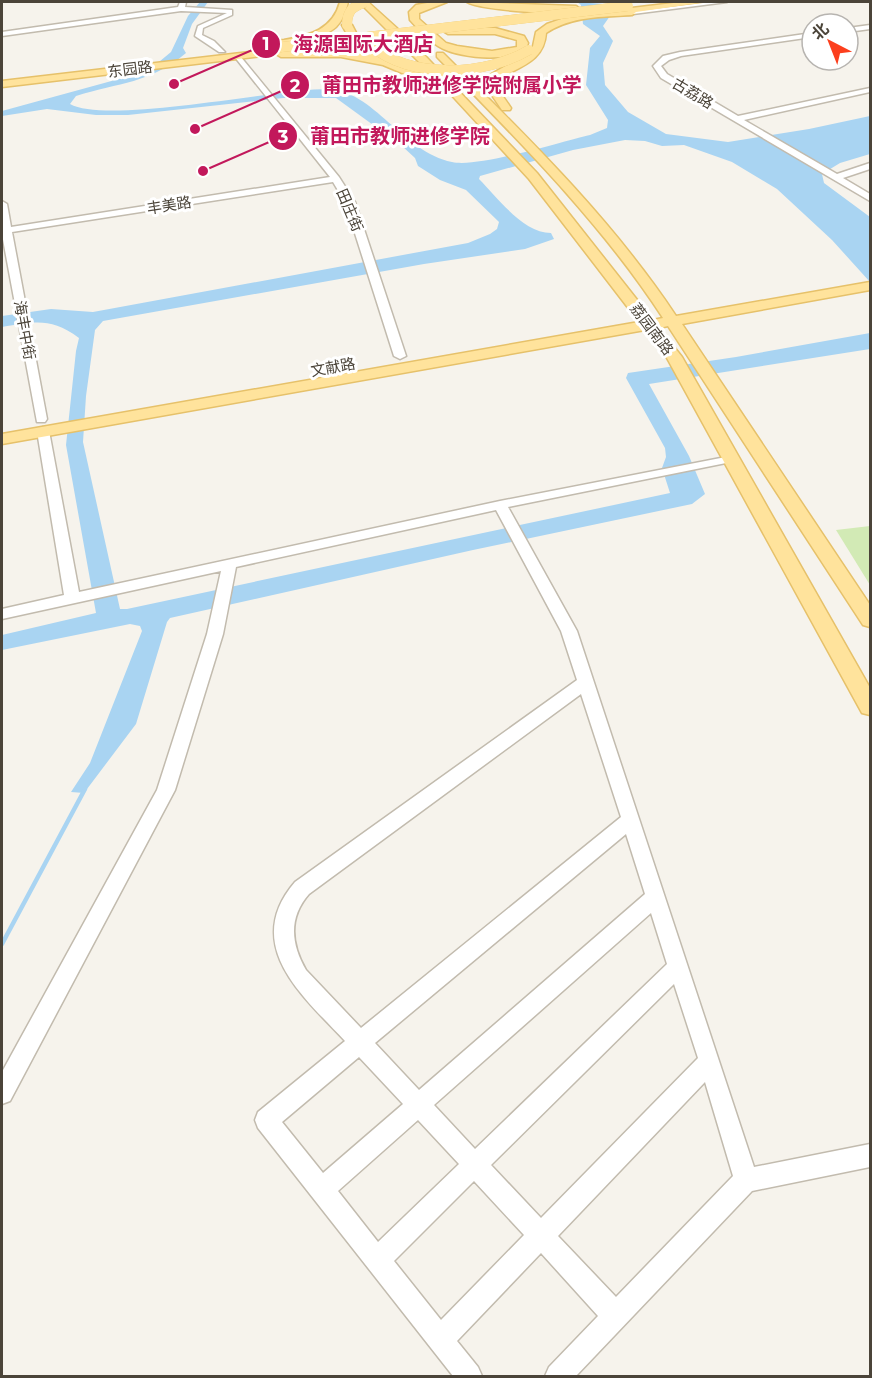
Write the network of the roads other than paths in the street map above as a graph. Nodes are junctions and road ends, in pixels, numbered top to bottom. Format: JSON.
{"nodes":[{"id":1,"x":225,"y":2,"type":"edge"},
{"id":2,"x":344,"y":2,"type":"edge"},
{"id":3,"x":353,"y":2,"type":"edge"},
{"id":4,"x":364,"y":2,"type":"edge"},
{"id":5,"x":443,"y":2,"type":"edge"},
{"id":6,"x":460,"y":2,"type":"edge"},
{"id":7,"x":471,"y":2,"type":"edge"},
{"id":8,"x":494,"y":2,"type":"edge"},
{"id":9,"x":662,"y":2,"type":"edge"},
{"id":10,"x":702,"y":2,"type":"edge"},
{"id":11,"x":724,"y":2,"type":"edge"},
{"id":12,"x":629,"y":6,"type":"edge"},
{"id":13,"x":182,"y":7,"type":"edge"},
{"id":14,"x":548,"y":10,"type":"junction"},
{"id":15,"x":230,"y":11,"type":"junction"},
{"id":16,"x":407,"y":11,"type":"dead end"},
{"id":17,"x":411,"y":22,"type":"junction"},
{"id":18,"x":427,"y":29,"type":"junction"},
{"id":19,"x":448,"y":31,"type":"junction"},
{"id":20,"x":2,"y":34,"type":"edge"},
{"id":21,"x":541,"y":36,"type":"junction"},
{"id":22,"x":800,"y":38,"type":"edge"},
{"id":23,"x":290,"y":42,"type":"junction"},
{"id":24,"x":444,"y":45,"type":"junction"},
{"id":25,"x":222,"y":50,"type":"junction"},
{"id":26,"x":258,"y":52,"type":"junction"},
{"id":27,"x":302,"y":53,"type":"junction"},
{"id":28,"x":237,"y":58,"type":"junction"},
{"id":29,"x":187,"y":62,"type":"junction"},
{"id":30,"x":138,"y":63,"type":"junction"},
{"id":31,"x":388,"y":63,"type":"junction"},
{"id":32,"x":2,"y":79,"type":"edge"},
{"id":33,"x":2,"y":84,"type":"edge"},
{"id":34,"x":491,"y":88,"type":"junction"},
{"id":35,"x":870,"y":90,"type":"edge"},
{"id":36,"x":456,"y":94,"type":"junction"},
{"id":37,"x":741,"y":120,"type":"junction"},
{"id":38,"x":530,"y":147,"type":"junction"},
{"id":39,"x":870,"y":166,"type":"edge"},
{"id":40,"x":836,"y":175,"type":"junction"},
{"id":41,"x":336,"y":179,"type":"junction"},
{"id":42,"x":870,"y":196,"type":"edge"},
{"id":43,"x":2,"y":204,"type":"edge"},
{"id":44,"x":4,"y":230,"type":"edge"},
{"id":45,"x":867,"y":281,"type":"edge"},
{"id":46,"x":669,"y":314,"type":"junction"},
{"id":47,"x":645,"y":319,"type":"junction"},
{"id":48,"x":400,"y":356,"type":"junction"},
{"id":49,"x":42,"y":425,"type":"junction"},
{"id":50,"x":2,"y":426,"type":"edge"},
{"id":51,"x":2,"y":439,"type":"edge"},
{"id":52,"x":731,"y":458,"type":"junction"},
{"id":53,"x":502,"y":508,"type":"junction"},
{"id":54,"x":230,"y":562,"type":"junction"},
{"id":55,"x":80,"y":596,"type":"junction"},
{"id":56,"x":2,"y":614,"type":"edge"},
{"id":57,"x":870,"y":620,"type":"edge"},
{"id":58,"x":586,"y":682,"type":"junction"},
{"id":59,"x":870,"y":707,"type":"edge"},
{"id":60,"x":631,"y":819,"type":"junction"},
{"id":61,"x":656,"y":897,"type":"junction"},
{"id":62,"x":679,"y":966,"type":"junction"},
{"id":63,"x":360,"y":1042,"type":"junction"},
{"id":64,"x":710,"y":1061,"type":"junction"},
{"id":65,"x":2,"y":1093,"type":"edge"},
{"id":66,"x":419,"y":1104,"type":"junction"},
{"id":67,"x":870,"y":1156,"type":"edge"},
{"id":68,"x":475,"y":1164,"type":"junction"},
{"id":69,"x":746,"y":1180,"type":"junction"},
{"id":70,"x":321,"y":1190,"type":"junction"},
{"id":71,"x":541,"y":1236,"type":"junction"},
{"id":72,"x":377,"y":1260,"type":"junction"},
{"id":73,"x":616,"y":1316,"type":"junction"},
{"id":74,"x":440,"y":1340,"type":"junction"},
{"id":75,"x":469,"y":1377,"type":"edge"},
{"id":76,"x":558,"y":1377,"type":"edge"}],
"edges":[{"from":1,"to":15,"type":"street"},
{"from":2,"to":23,"type":"main road"},
{"from":3,"to":21,"type":"main road","bridge":true},
{"from":4,"to":31,"type":"main road","bridge":true},
{"from":4,"to":36,"type":"main road","name":"荔园南路"},
{"from":5,"to":17,"type":"main road"},
{"from":6,"to":18,"type":"main road","bridge":true},
{"from":7,"to":14,"type":"main road"},
{"from":8,"to":14,"type":"main road"},
{"from":9,"to":12,"type":"main road"},
{"from":10,"to":12,"type":"main road"},
{"from":11,"to":12,"type":"street"},
{"from":12,"to":14,"type":"main road","bridge":true},
{"from":12,"to":18,"type":"main road","bridge":true},
{"from":12,"to":19,"type":"main road","bridge":true},
{"from":12,"to":21,"type":"main road"},
{"from":13,"to":15,"type":"street"},
{"from":13,"to":20,"type":"street"},
{"from":15,"to":25,"type":"street"},
{"from":16,"to":17,"type":"main road"},
{"from":17,"to":24,"type":"main road"},
{"from":17,"to":38,"type":"main road","name":"荔园南路"},
{"from":18,"to":26,"type":"main road","bridge":true},
{"from":19,"to":24,"type":"main road"},
{"from":19,"to":26,"type":"main road","bridge":true},
{"from":21,"to":34,"type":"main road"},
{"from":22,"to":37,"type":"street","name":"古荔路"},
{"from":23,"to":25,"type":"main road"},
{"from":23,"to":27,"type":"main road"},
{"from":24,"to":34,"type":"main road"},
{"from":25,"to":30,"type":"main road"},
{"from":26,"to":29,"type":"main road","name":"东园路"},
{"from":26,"to":30,"type":"main road","name":"东园路"},
{"from":27,"to":28,"type":"main road"},
{"from":27,"to":31,"type":"main road"},
{"from":28,"to":29,"type":"main road"},
{"from":28,"to":41,"type":"street","name":"田庄街"},
{"from":29,"to":33,"type":"main road","name":"东园路"},
{"from":30,"to":32,"type":"main road","name":"东园路"},
{"from":31,"to":36,"type":"main road"},
{"from":34,"to":38,"type":"main road"},
{"from":35,"to":37,"type":"street"},
{"from":36,"to":47,"type":"main road","name":"荔园南路"},
{"from":37,"to":40,"type":"street","name":"古荔路"},
{"from":38,"to":46,"type":"main road","name":"荔园南路"},
{"from":39,"to":40,"type":"street"},
{"from":40,"to":42,"type":"street","name":"古荔路"},
{"from":41,"to":44,"type":"street","name":"丰美路"},
{"from":41,"to":48,"type":"street","name":"田庄街"},
{"from":43,"to":44,"type":"street","name":"海丰中街"},
{"from":44,"to":49,"type":"street","name":"海丰中街"},
{"from":45,"to":46,"type":"main road"},
{"from":46,"to":47,"type":"main road"},
{"from":46,"to":57,"type":"main road","name":"荔园南路"},
{"from":47,"to":48,"type":"main road","name":"文献路"},
{"from":47,"to":49,"type":"main road"},
{"from":47,"to":52,"type":"main road","name":"荔园南路"},
{"from":48,"to":49,"type":"main road","name":"文献路"},
{"from":49,"to":50,"type":"main road","name":"文献路"},
{"from":49,"to":51,"type":"main road"},
{"from":49,"to":55,"type":"street","name":"海丰中街"},
{"from":52,"to":53,"type":"street"},
{"from":52,"to":59,"type":"main road","name":"荔园南路"},
{"from":53,"to":54,"type":"street"},
{"from":53,"to":58,"type":"street"},
{"from":54,"to":55,"type":"street"},
{"from":54,"to":65,"type":"street"},
{"from":55,"to":56,"type":"street"},
{"from":58,"to":60,"type":"street"},
{"from":58,"to":63,"type":"street"},
{"from":60,"to":61,"type":"street"},
{"from":60,"to":63,"type":"street"},
{"from":61,"to":62,"type":"street"},
{"from":61,"to":66,"type":"street"},
{"from":62,"to":64,"type":"street"},
{"from":62,"to":68,"type":"street"},
{"from":63,"to":66,"type":"street"},
{"from":63,"to":70,"type":"street"},
{"from":64,"to":69,"type":"street"},
{"from":64,"to":71,"type":"street"},
{"from":66,"to":68,"type":"street"},
{"from":66,"to":70,"type":"street"},
{"from":67,"to":69,"type":"street"},
{"from":68,"to":71,"type":"street"},
{"from":68,"to":72,"type":"street"},
{"from":69,"to":73,"type":"street"},
{"from":70,"to":72,"type":"street"},
{"from":71,"to":73,"type":"street"},
{"from":71,"to":74,"type":"street"},
{"from":72,"to":74,"type":"street"},
{"from":73,"to":76,"type":"street"},
{"from":74,"to":75,"type":"street"}]}
